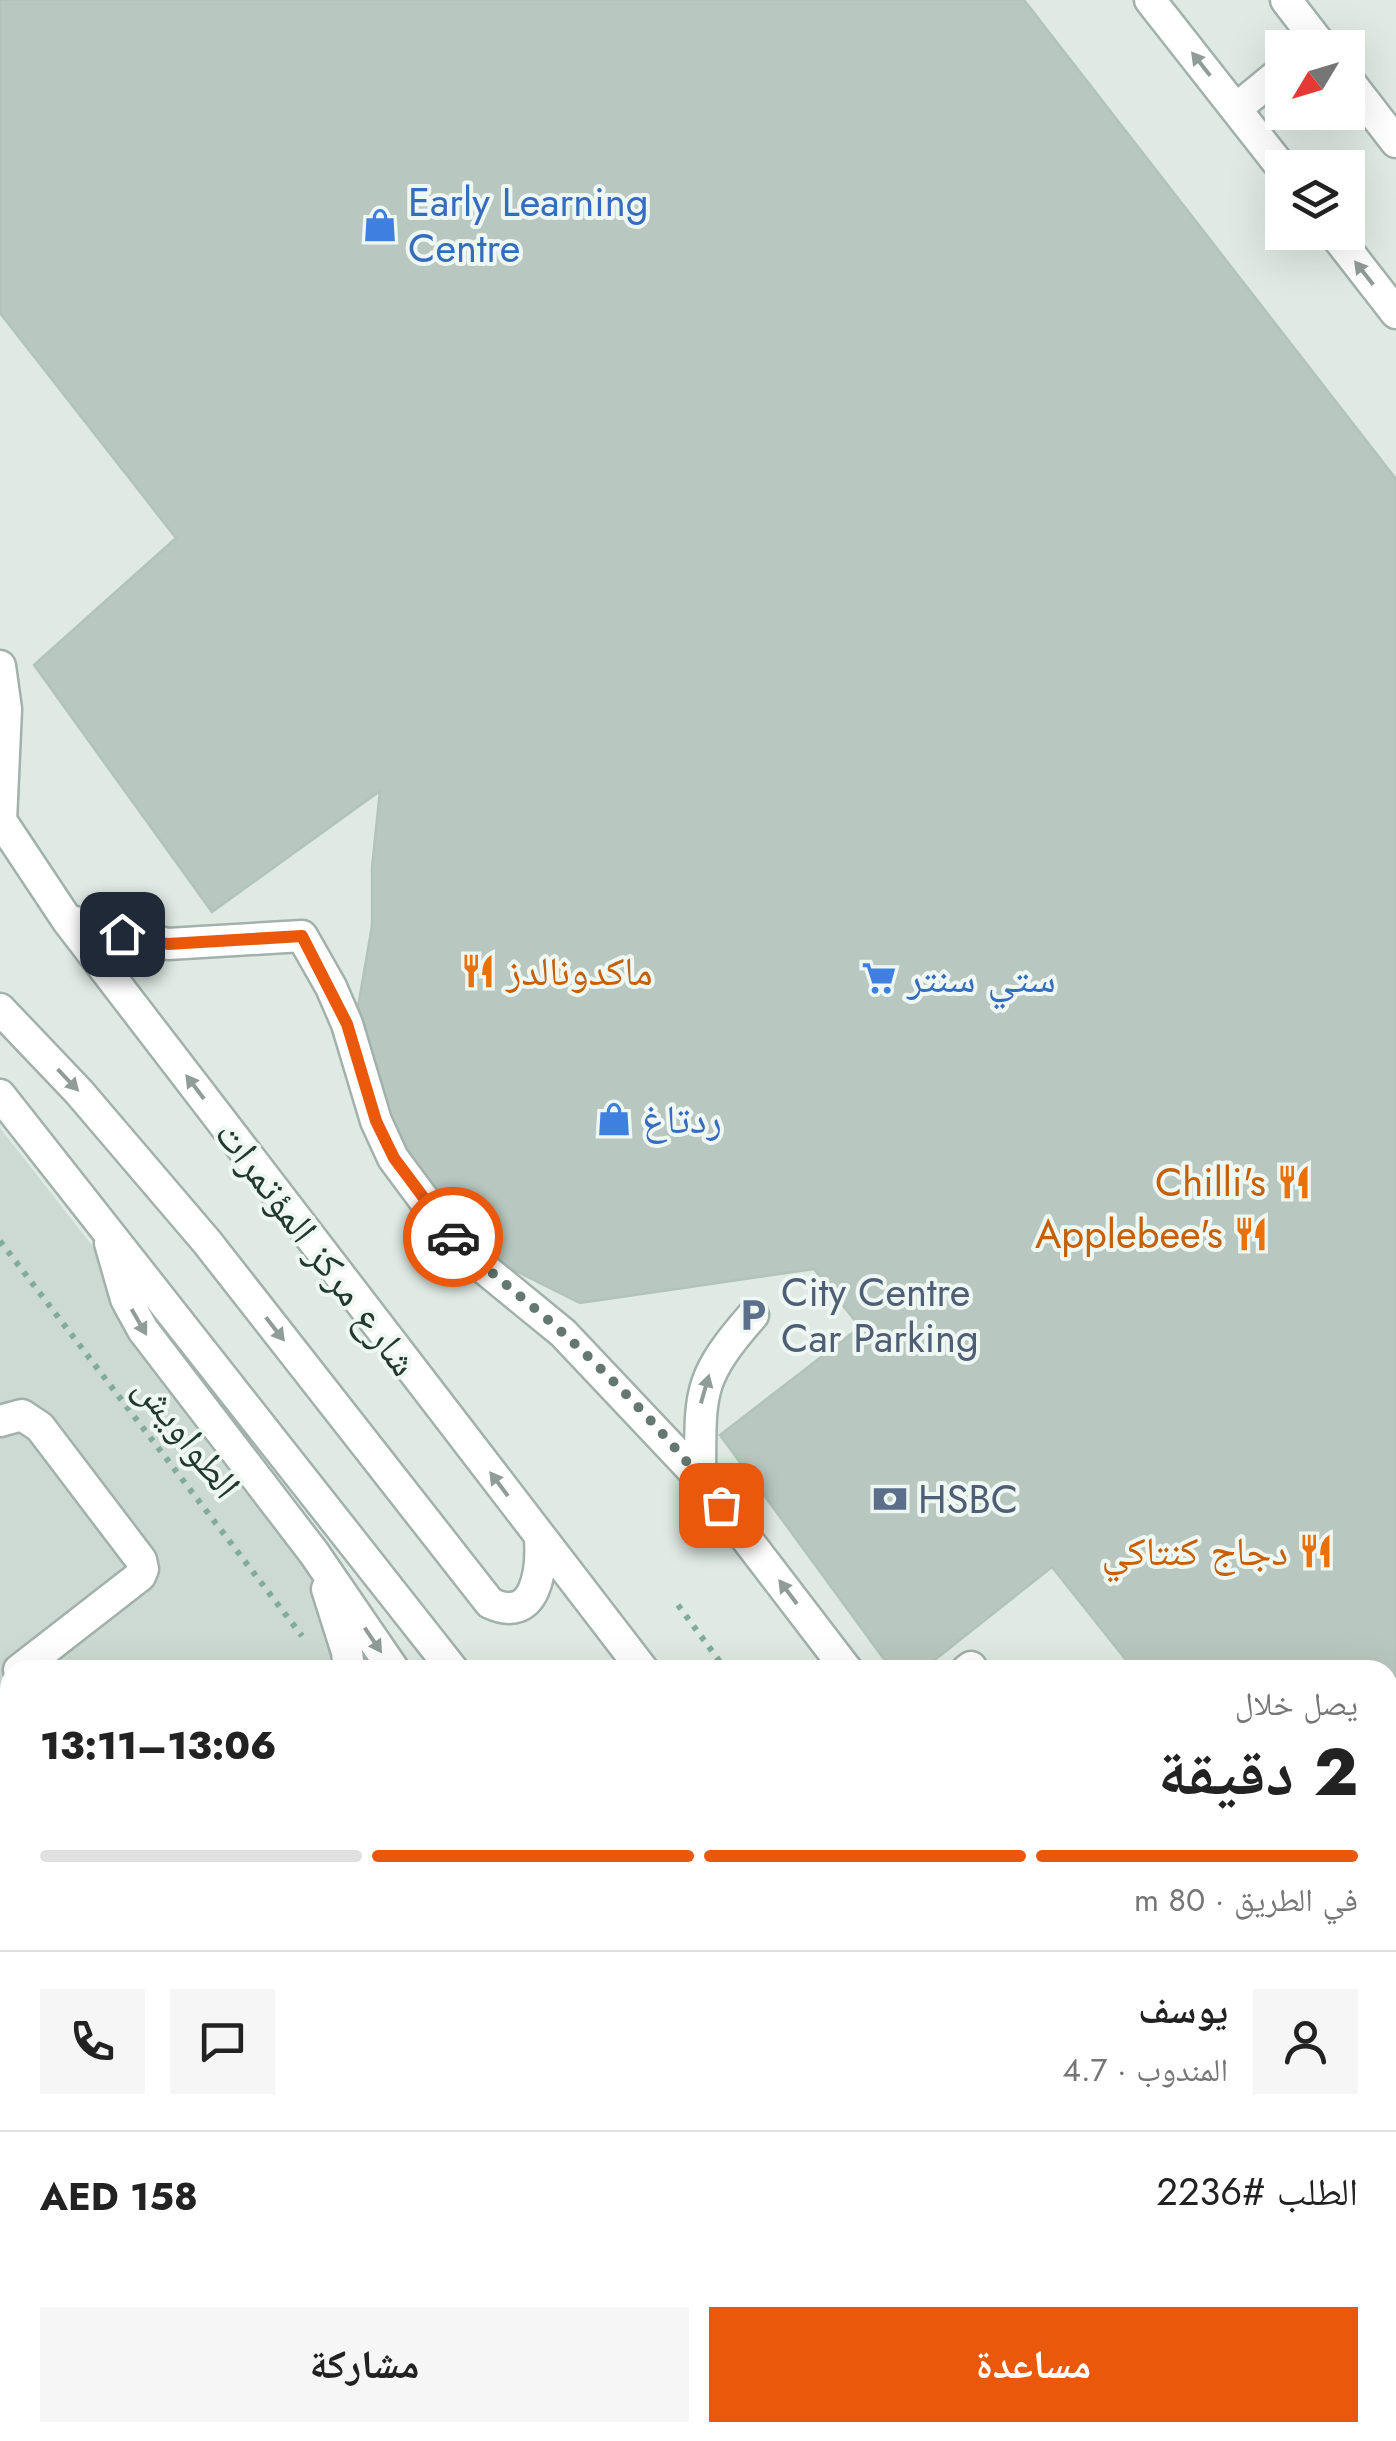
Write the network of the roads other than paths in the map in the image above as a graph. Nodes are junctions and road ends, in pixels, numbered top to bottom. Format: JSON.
{"nodes":[{"id":1,"x":1150,"y":0,"type":"edge"},
{"id":2,"x":1286,"y":0,"type":"edge"},
{"id":3,"x":1307,"y":30,"type":"edge"},
{"id":4,"x":1265,"y":84,"type":"edge"},
{"id":5,"x":1248,"y":98,"type":"dead end"},
{"id":6,"x":1365,"y":102,"type":"edge"},
{"id":7,"x":1396,"y":142,"type":"edge"},
{"id":8,"x":1268,"y":150,"type":"edge"},
{"id":9,"x":1347,"y":250,"type":"edge"},
{"id":10,"x":1396,"y":313,"type":"edge"},
{"id":11,"x":0,"y":666,"type":"edge"},
{"id":12,"x":0,"y":820,"type":"edge"},
{"id":13,"x":67,"y":920,"type":"junction"},
{"id":14,"x":0,"y":1009,"type":"edge"},
{"id":15,"x":0,"y":1095,"type":"edge"},
{"id":16,"x":107,"y":1231,"type":"junction"},
{"id":17,"x":752,"y":1316,"type":"dead end"},
{"id":18,"x":0,"y":1421,"type":"edge"},
{"id":19,"x":700,"y":1478,"type":"junction"},
{"id":20,"x":540,"y":1538,"type":"junction"},
{"id":21,"x":314,"y":1553,"type":"junction"},
{"id":22,"x":32,"y":1660,"type":"edge"},
{"id":23,"x":347,"y":1660,"type":"edge"},
{"id":24,"x":387,"y":1660,"type":"edge"},
{"id":25,"x":445,"y":1660,"type":"edge"},
{"id":26,"x":635,"y":1660,"type":"edge"},
{"id":27,"x":839,"y":1660,"type":"edge"}],
"edges":[{"from":8,"to":1,"type":"street","one_way":true},
{"from":2,"to":3,"type":"street"},
{"from":4,"to":5,"type":"street"},
{"from":6,"to":7,"type":"street"},
{"from":10,"to":9,"type":"street","one_way":true},
{"from":11,"to":12,"type":"street"},
{"from":12,"to":13,"type":"street","name":"شارع مركز المؤتمرات"},
{"from":13,"to":19,"type":"street"},
{"from":20,"to":13,"type":"street","name":"شارع مركز المؤتمرات","one_way":true},
{"from":14,"to":20,"type":"street","one_way":true},
{"from":15,"to":16,"type":"street"},
{"from":16,"to":21,"type":"street","one_way":true},
{"from":16,"to":25,"type":"street"},
{"from":19,"to":17,"type":"street","one_way":true},
{"from":18,"to":22,"type":"street"},
{"from":27,"to":19,"type":"street","one_way":true},
{"from":20,"to":26,"type":"street","name":"شارع مركز المؤتمرات"},
{"from":21,"to":23,"type":"street"},
{"from":21,"to":24,"type":"street","one_way":true}]}
